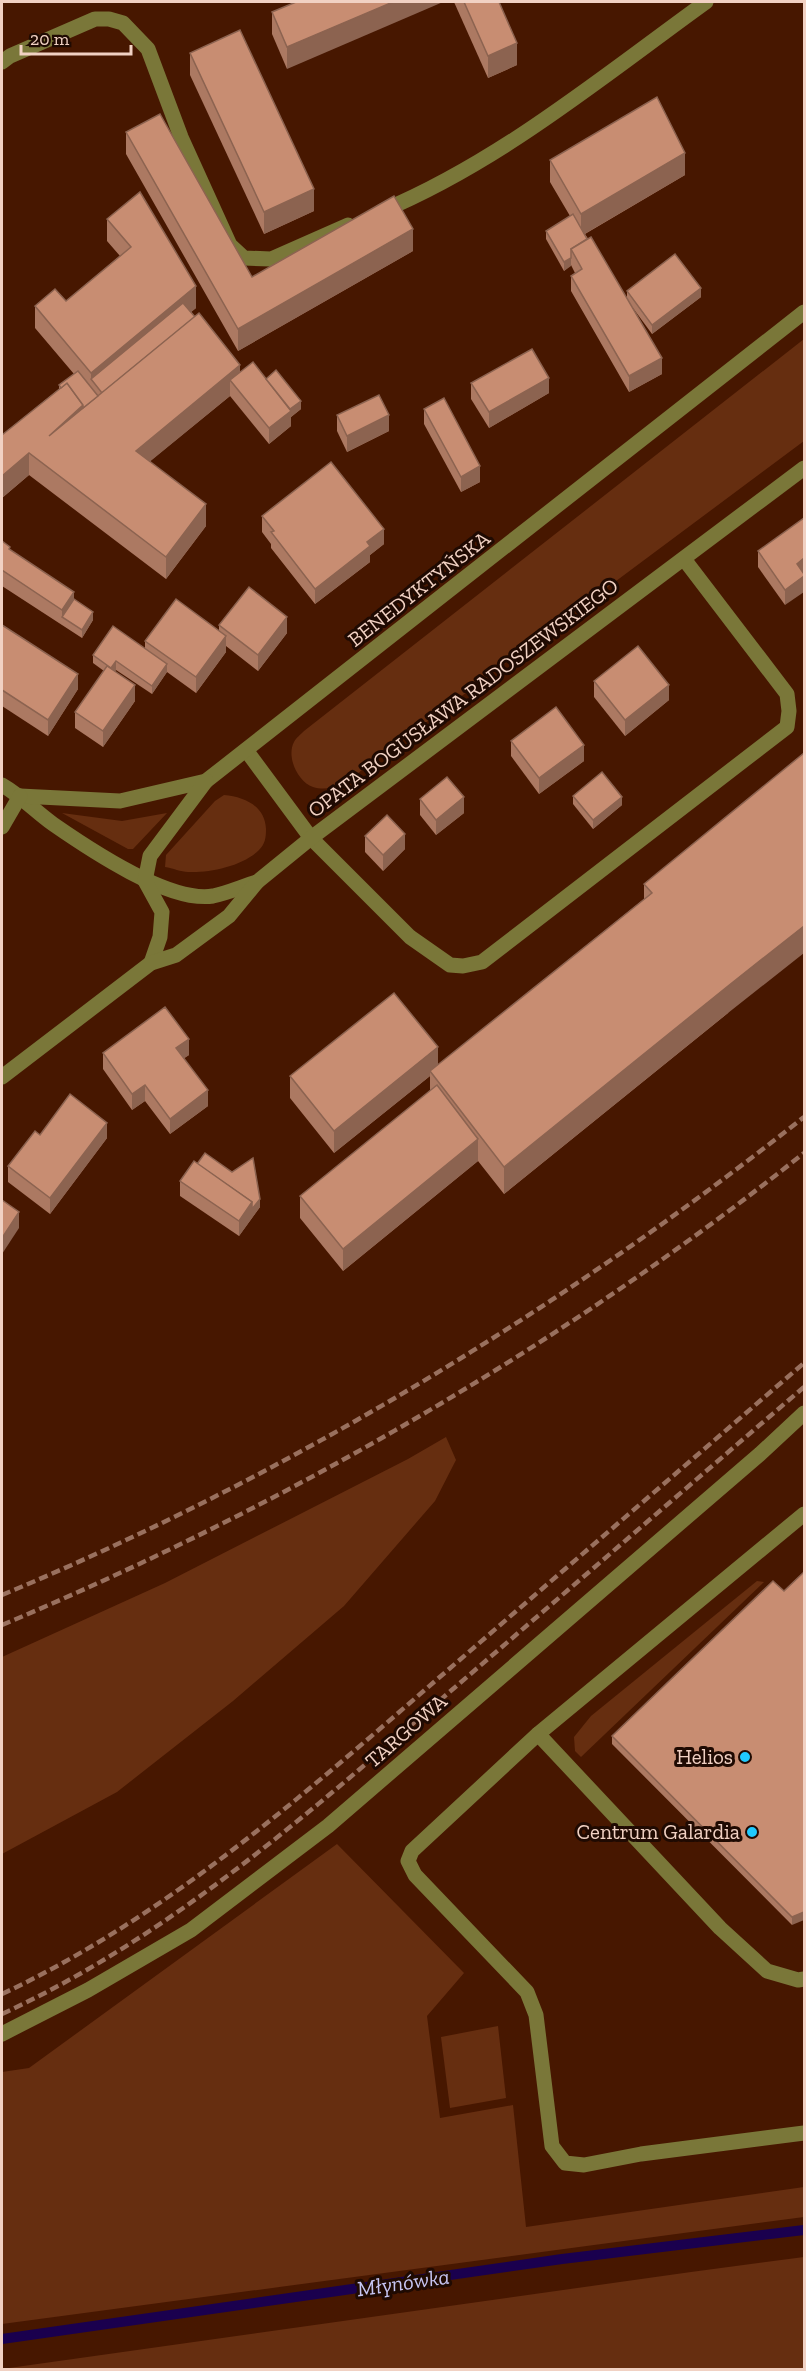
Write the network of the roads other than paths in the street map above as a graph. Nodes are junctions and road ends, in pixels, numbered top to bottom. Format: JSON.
{"nodes":[{"id":1,"x":706,"y":2,"type":"edge"},
{"id":2,"x":2,"y":62,"type":"edge"},
{"id":3,"x":804,"y":312,"type":"edge"},
{"id":4,"x":804,"y":468,"type":"edge"},
{"id":5,"x":684,"y":558,"type":"junction"},
{"id":6,"x":246,"y":750,"type":"junction"},
{"id":7,"x":206,"y":781,"type":"junction"},
{"id":8,"x":2,"y":785,"type":"edge"},
{"id":9,"x":20,"y":796,"type":"junction"},
{"id":10,"x":2,"y":827,"type":"edge"},
{"id":11,"x":311,"y":838,"type":"junction"},
{"id":12,"x":145,"y":881,"type":"junction"},
{"id":13,"x":257,"y":882,"type":"junction"},
{"id":14,"x":151,"y":963,"type":"junction"},
{"id":15,"x":2,"y":1077,"type":"edge"},
{"id":16,"x":804,"y":1413,"type":"edge"},
{"id":17,"x":804,"y":1514,"type":"edge"},
{"id":18,"x":538,"y":1734,"type":"junction"},
{"id":19,"x":804,"y":1979,"type":"edge"},
{"id":20,"x":2,"y":2034,"type":"edge"},
{"id":21,"x":804,"y":2133,"type":"edge"}],
"edges":[{"from":1,"to":2,"type":"street"},
{"from":3,"to":6,"type":"street","name":"BENEDYKTYŃSKA"},
{"from":4,"to":5,"type":"street","name":"OPATA BOGUSŁAWA RADOSZEWSKIEGO"},
{"from":5,"to":11,"type":"street","name":"OPATA BOGUSŁAWA RADOSZEWSKIEGO"},
{"from":5,"to":11,"type":"street"},
{"from":6,"to":7,"type":"street","name":"BENEDYKTYŃSKA"},
{"from":6,"to":11,"type":"street"},
{"from":7,"to":9,"type":"street","name":"BENEDYKTYŃSKA"},
{"from":7,"to":12,"type":"street"},
{"from":8,"to":9,"type":"street","name":"BENEDYKTYŃSKA"},
{"from":9,"to":10,"type":"street"},
{"from":9,"to":12,"type":"street","name":"BENEDYKTYŃSKA"},
{"from":11,"to":13,"type":"street","name":"OPATA BOGUSŁAWA RADOSZEWSKIEGO"},
{"from":12,"to":13,"type":"street","name":"BENEDYKTYŃSKA"},
{"from":12,"to":14,"type":"street"},
{"from":13,"to":14,"type":"street","name":"OPATA BOGUSŁAWA RADOSZEWSKIEGO"},
{"from":14,"to":15,"type":"street","name":"OPATA BOGUSŁAWA RADOSZEWSKIEGO"},
{"from":16,"to":20,"type":"street","name":"TARGOWA"},
{"from":17,"to":18,"type":"street"},
{"from":18,"to":19,"type":"street"},
{"from":18,"to":21,"type":"street"}]}
